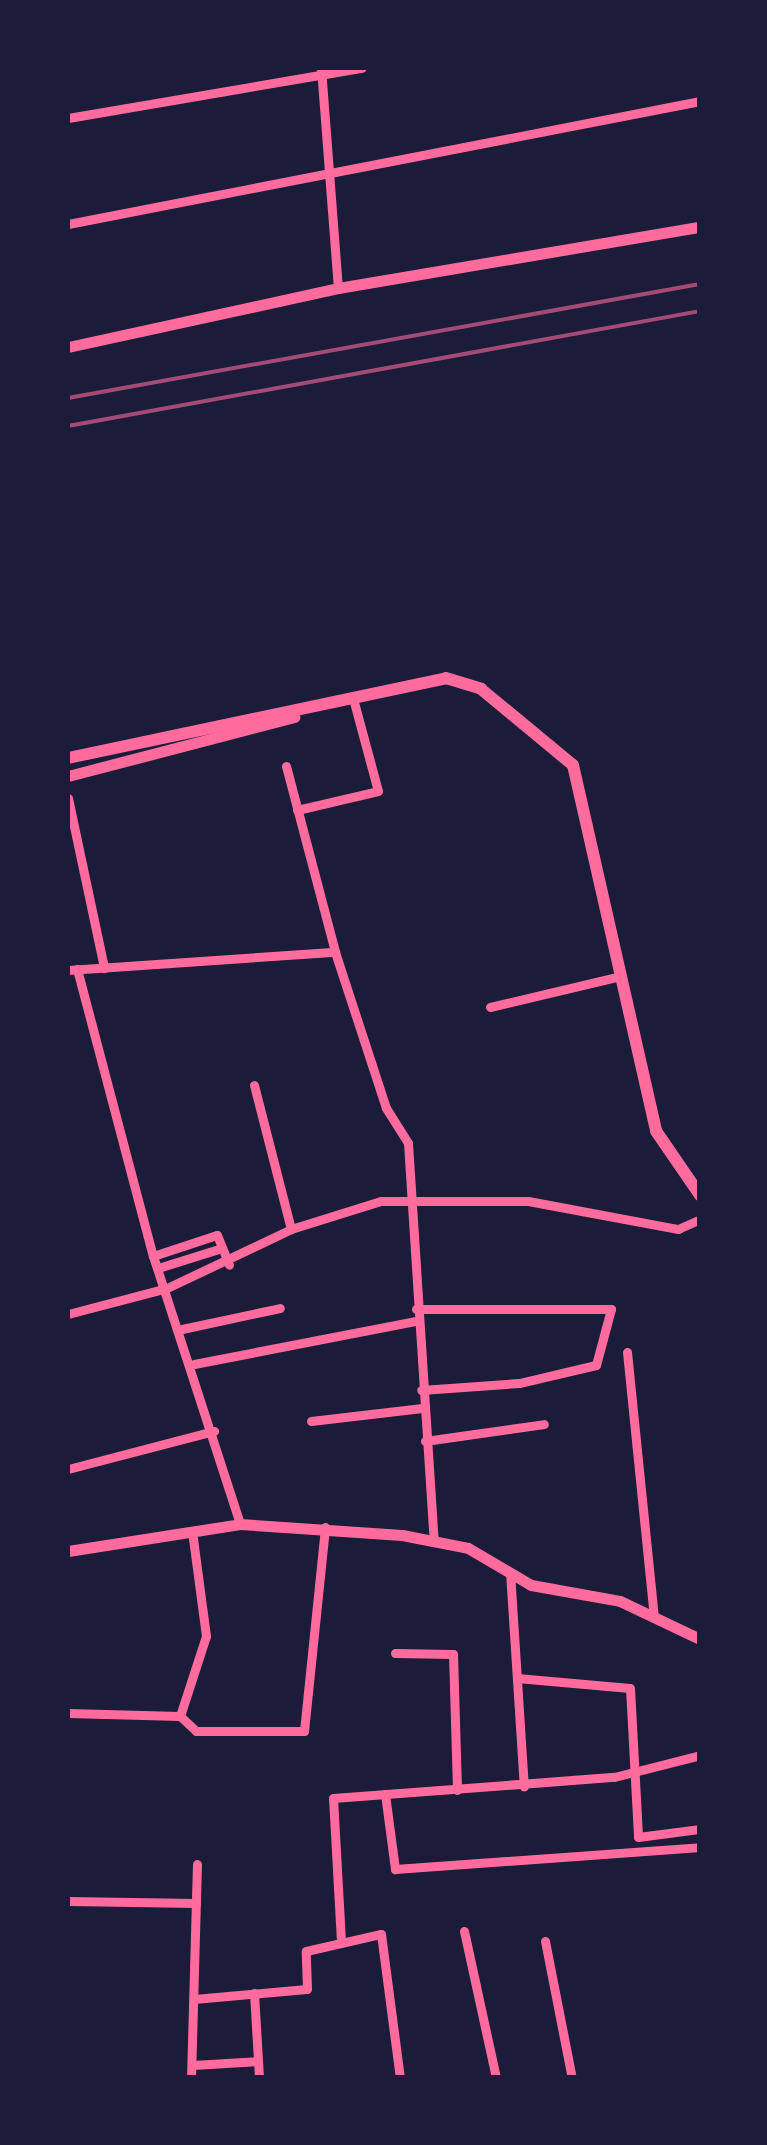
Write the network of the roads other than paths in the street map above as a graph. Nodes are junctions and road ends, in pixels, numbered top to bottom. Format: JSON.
{"nodes":[{"id":1,"x":362,"y":68,"type":"edge"},
{"id":2,"x":321,"y":72,"type":"edge"},
{"id":3,"x":700,"y":101,"type":"edge"},
{"id":4,"x":68,"y":118,"type":"edge"},
{"id":5,"x":328,"y":172,"type":"junction"},
{"id":6,"x":68,"y":224,"type":"edge"},
{"id":7,"x":700,"y":227,"type":"edge"},
{"id":8,"x":338,"y":288,"type":"junction"},
{"id":9,"x":68,"y":346,"type":"edge"},
{"id":10,"x":354,"y":702,"type":"junction"},
{"id":11,"x":294,"y":717,"type":"junction"},
{"id":12,"x":68,"y":758,"type":"edge"},
{"id":13,"x":286,"y":766,"type":"dead end"},
{"id":14,"x":68,"y":776,"type":"edge"},
{"id":15,"x":68,"y":798,"type":"edge"},
{"id":16,"x":298,"y":810,"type":"junction"},
{"id":17,"x":335,"y":952,"type":"junction"},
{"id":18,"x":104,"y":968,"type":"junction"},
{"id":19,"x":72,"y":969,"type":"edge"},
{"id":20,"x":621,"y":976,"type":"junction"},
{"id":21,"x":490,"y":1007,"type":"dead end"},
{"id":22,"x":254,"y":1085,"type":"dead end"},
{"id":23,"x":700,"y":1195,"type":"edge"},
{"id":24,"x":412,"y":1197,"type":"junction"},
{"id":25,"x":700,"y":1219,"type":"edge"},
{"id":26,"x":291,"y":1229,"type":"junction"},
{"id":27,"x":222,"y":1248,"type":"junction"},
{"id":28,"x":153,"y":1256,"type":"junction"},
{"id":29,"x":229,"y":1265,"type":"junction"},
{"id":30,"x":158,"y":1268,"type":"junction"},
{"id":31,"x":167,"y":1288,"type":"junction"},
{"id":32,"x":280,"y":1308,"type":"dead end"},
{"id":33,"x":68,"y":1314,"type":"edge"},
{"id":34,"x":416,"y":1315,"type":"junction"},
{"id":35,"x":182,"y":1329,"type":"junction"},
{"id":36,"x":628,"y":1352,"type":"dead end"},
{"id":37,"x":194,"y":1364,"type":"junction"},
{"id":38,"x":421,"y":1390,"type":"junction"},
{"id":39,"x":422,"y":1408,"type":"junction"},
{"id":40,"x":311,"y":1421,"type":"dead end"},
{"id":41,"x":544,"y":1424,"type":"dead end"},
{"id":42,"x":214,"y":1431,"type":"junction"},
{"id":43,"x":425,"y":1442,"type":"junction"},
{"id":44,"x":68,"y":1469,"type":"edge"},
{"id":45,"x":240,"y":1524,"type":"junction"},
{"id":46,"x":326,"y":1527,"type":"junction"},
{"id":47,"x":192,"y":1531,"type":"junction"},
{"id":48,"x":434,"y":1541,"type":"junction"},
{"id":49,"x":68,"y":1551,"type":"edge"},
{"id":50,"x":510,"y":1572,"type":"junction"},
{"id":51,"x":654,"y":1619,"type":"junction"},
{"id":52,"x":700,"y":1640,"type":"edge"},
{"id":53,"x":395,"y":1653,"type":"dead end"},
{"id":54,"x":517,"y":1678,"type":"junction"},
{"id":55,"x":68,"y":1713,"type":"edge"},
{"id":56,"x":180,"y":1716,"type":"junction"},
{"id":57,"x":700,"y":1755,"type":"edge"},
{"id":58,"x":632,"y":1772,"type":"junction"},
{"id":59,"x":524,"y":1787,"type":"junction"},
{"id":60,"x":458,"y":1790,"type":"junction"},
{"id":61,"x":385,"y":1794,"type":"junction"},
{"id":62,"x":700,"y":1829,"type":"edge"},
{"id":63,"x":700,"y":1847,"type":"edge"},
{"id":64,"x":198,"y":1864,"type":"dead end"},
{"id":65,"x":68,"y":1900,"type":"edge"},
{"id":66,"x":196,"y":1903,"type":"junction"},
{"id":67,"x":464,"y":1931,"type":"dead end"},
{"id":68,"x":341,"y":1941,"type":"junction"},
{"id":69,"x":545,"y":1941,"type":"dead end"},
{"id":70,"x":254,"y":1994,"type":"junction"},
{"id":71,"x":194,"y":1999,"type":"junction"},
{"id":72,"x":258,"y":2060,"type":"junction"},
{"id":73,"x":193,"y":2065,"type":"junction"},
{"id":74,"x":192,"y":2078,"type":"edge"},
{"id":75,"x":259,"y":2078,"type":"edge"},
{"id":76,"x":400,"y":2078,"type":"edge"},
{"id":77,"x":496,"y":2078,"type":"edge"},
{"id":78,"x":572,"y":2078,"type":"edge"}],
"edges":[{"from":1,"to":2,"type":"street"},
{"from":2,"to":4,"type":"street"},
{"from":2,"to":5,"type":"street"},
{"from":3,"to":5,"type":"street"},
{"from":5,"to":6,"type":"street"},
{"from":5,"to":8,"type":"street"},
{"from":7,"to":8,"type":"street"},
{"from":8,"to":9,"type":"street"},
{"from":10,"to":11,"type":"main road"},
{"from":10,"to":16,"type":"street"},
{"from":10,"to":20,"type":"main road"},
{"from":11,"to":12,"type":"main road"},
{"from":11,"to":14,"type":"street"},
{"from":13,"to":16,"type":"street"},
{"from":15,"to":18,"type":"street"},
{"from":16,"to":17,"type":"street"},
{"from":17,"to":18,"type":"street"},
{"from":17,"to":24,"type":"street"},
{"from":18,"to":19,"type":"street"},
{"from":19,"to":28,"type":"street"},
{"from":20,"to":21,"type":"street"},
{"from":20,"to":23,"type":"main road"},
{"from":22,"to":26,"type":"street"},
{"from":24,"to":25,"type":"street"},
{"from":24,"to":26,"type":"street"},
{"from":24,"to":34,"type":"street"},
{"from":26,"to":29,"type":"street"},
{"from":27,"to":28,"type":"street"},
{"from":27,"to":29,"type":"street"},
{"from":27,"to":30,"type":"street"},
{"from":28,"to":30,"type":"street"},
{"from":29,"to":31,"type":"street"},
{"from":30,"to":31,"type":"street"},
{"from":31,"to":33,"type":"street"},
{"from":31,"to":35,"type":"street"},
{"from":32,"to":35,"type":"street"},
{"from":34,"to":37,"type":"street"},
{"from":34,"to":38,"type":"street"},
{"from":34,"to":38,"type":"street"},
{"from":35,"to":37,"type":"street"},
{"from":36,"to":51,"type":"street"},
{"from":37,"to":42,"type":"street"},
{"from":38,"to":39,"type":"street"},
{"from":39,"to":40,"type":"street"},
{"from":39,"to":43,"type":"street"},
{"from":41,"to":43,"type":"street"},
{"from":42,"to":44,"type":"street"},
{"from":42,"to":45,"type":"street"},
{"from":43,"to":48,"type":"street"},
{"from":45,"to":46,"type":"street"},
{"from":45,"to":47,"type":"street"},
{"from":46,"to":48,"type":"street"},
{"from":46,"to":56,"type":"street"},
{"from":47,"to":49,"type":"street"},
{"from":47,"to":56,"type":"street"},
{"from":48,"to":50,"type":"street"},
{"from":50,"to":51,"type":"street"},
{"from":50,"to":54,"type":"street"},
{"from":51,"to":52,"type":"street"},
{"from":53,"to":60,"type":"street"},
{"from":54,"to":58,"type":"street"},
{"from":54,"to":59,"type":"street"},
{"from":55,"to":56,"type":"street"},
{"from":57,"to":58,"type":"street"},
{"from":58,"to":59,"type":"street"},
{"from":58,"to":62,"type":"street"},
{"from":59,"to":60,"type":"street"},
{"from":60,"to":61,"type":"street"},
{"from":61,"to":63,"type":"street"},
{"from":61,"to":68,"type":"street"},
{"from":64,"to":66,"type":"street"},
{"from":65,"to":66,"type":"street"},
{"from":66,"to":71,"type":"street"},
{"from":67,"to":77,"type":"street"},
{"from":68,"to":70,"type":"street"},
{"from":68,"to":76,"type":"street"},
{"from":69,"to":78,"type":"street"},
{"from":70,"to":71,"type":"street"},
{"from":70,"to":72,"type":"street"},
{"from":71,"to":73,"type":"street"},
{"from":72,"to":73,"type":"street"},
{"from":72,"to":75,"type":"street"},
{"from":73,"to":74,"type":"street"}]}
